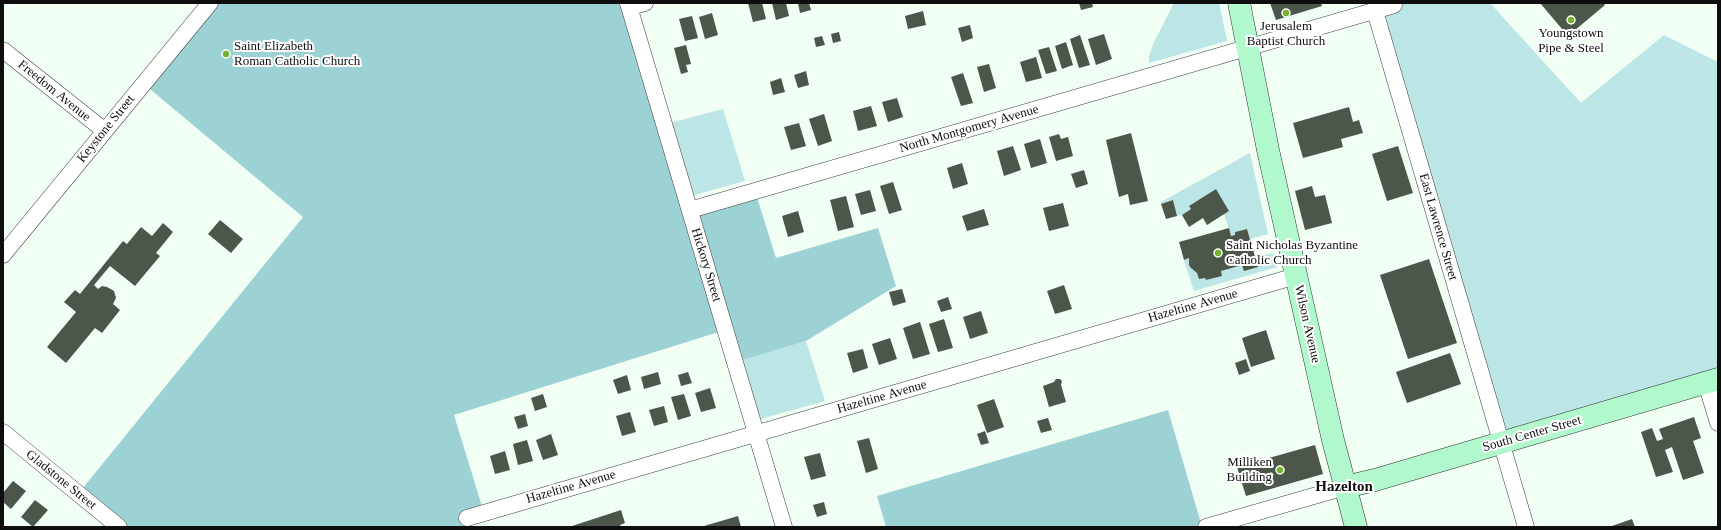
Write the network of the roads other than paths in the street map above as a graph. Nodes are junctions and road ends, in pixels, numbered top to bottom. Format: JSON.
{"nodes":[{"id":1,"x":210,"y":3,"type":"edge"},
{"id":2,"x":1238,"y":3,"type":"edge"},
{"id":3,"x":634,"y":4,"type":"edge"},
{"id":4,"x":1394,"y":5,"type":"dead end"},
{"id":5,"x":1376,"y":11,"type":"junction"},
{"id":6,"x":1247,"y":47,"type":"junction"},
{"id":7,"x":3,"y":50,"type":"edge"},
{"id":8,"x":105,"y":131,"type":"junction"},
{"id":9,"x":690,"y":210,"type":"junction"},
{"id":10,"x":3,"y":255,"type":"edge"},
{"id":11,"x":1296,"y":276,"type":"junction"},
{"id":12,"x":1712,"y":381,"type":"edge"},
{"id":13,"x":1718,"y":422,"type":"edge"},
{"id":14,"x":3,"y":432,"type":"edge"},
{"id":15,"x":756,"y":433,"type":"junction"},
{"id":16,"x":1501,"y":443,"type":"junction"},
{"id":17,"x":1345,"y":487,"type":"junction"},
{"id":18,"x":467,"y":518,"type":"dead end"},
{"id":19,"x":119,"y":527,"type":"edge"},
{"id":20,"x":784,"y":527,"type":"edge"},
{"id":21,"x":1206,"y":527,"type":"edge"},
{"id":22,"x":1356,"y":527,"type":"edge"},
{"id":23,"x":1526,"y":527,"type":"edge"}],
"edges":[{"from":1,"to":8,"type":"street","name":"Keystone Street"},
{"from":2,"to":6,"type":"main road","name":"Wilson Avenue"},
{"from":3,"to":9,"type":"street","name":"Hickory Street"},
{"from":4,"to":5,"type":"street","name":"North Montgomery Avenue"},
{"from":5,"to":6,"type":"street","name":"North Montgomery Avenue"},
{"from":5,"to":16,"type":"street","name":"East Lawrence Street"},
{"from":6,"to":9,"type":"street","name":"North Montgomery Avenue"},
{"from":6,"to":11,"type":"main road","name":"Wilson Avenue"},
{"from":7,"to":8,"type":"street","name":"Freedom Avenue"},
{"from":8,"to":10,"type":"street","name":"Keystone Street"},
{"from":9,"to":15,"type":"street","name":"Hickory Street"},
{"from":11,"to":15,"type":"street","name":"Hazeltine Avenue"},
{"from":11,"to":17,"type":"main road","name":"Wilson Avenue"},
{"from":12,"to":13,"type":"street"},
{"from":12,"to":16,"type":"main road","name":"South Center Street"},
{"from":14,"to":19,"type":"street","name":"Gladstone Street"},
{"from":15,"to":18,"type":"street","name":"Hazeltine Avenue"},
{"from":15,"to":20,"type":"street","name":"Hickory Street"},
{"from":16,"to":17,"type":"main road","name":"South Center Street"},
{"from":16,"to":23,"type":"street","name":"East Lawrence Street"},
{"from":17,"to":21,"type":"street"},
{"from":17,"to":22,"type":"main road","name":"Wilson Avenue"}]}
